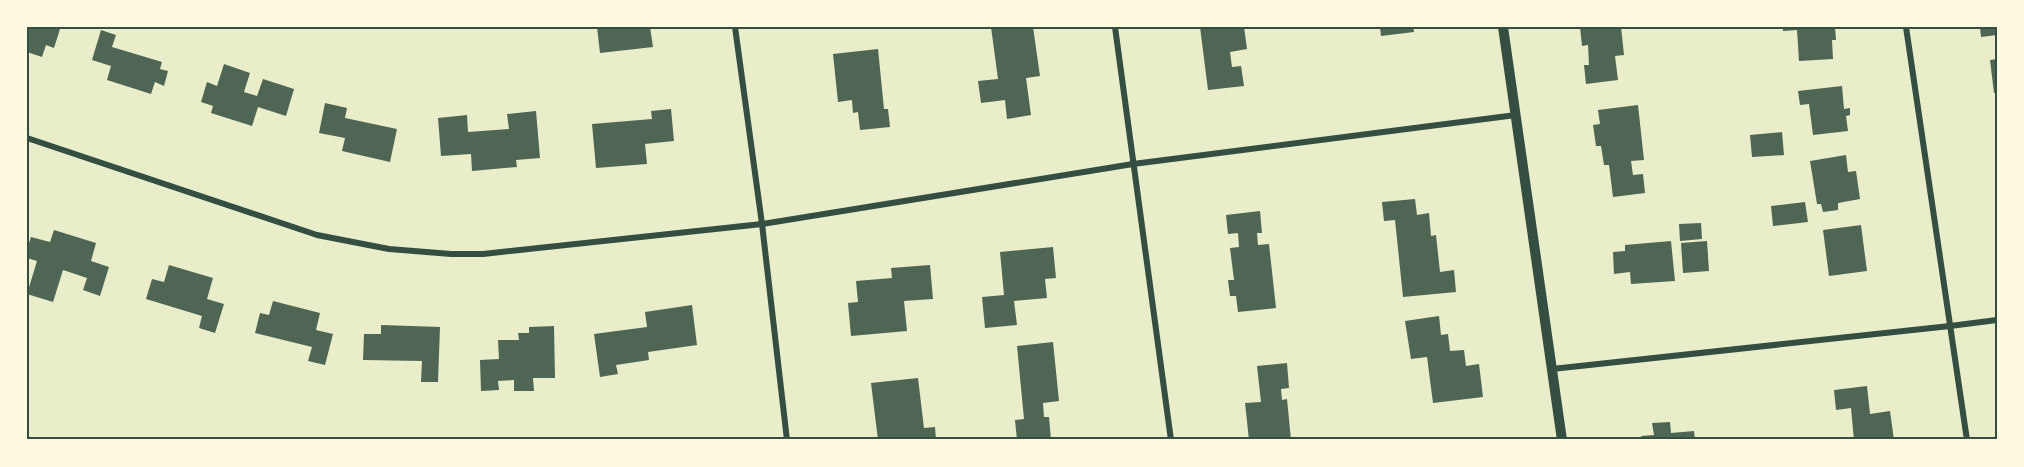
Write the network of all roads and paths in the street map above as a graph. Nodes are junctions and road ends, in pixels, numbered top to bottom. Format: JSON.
{"nodes":[{"id":1,"x":735,"y":27,"type":"edge"},
{"id":2,"x":1115,"y":27,"type":"edge"},
{"id":3,"x":1503,"y":27,"type":"edge"},
{"id":4,"x":1906,"y":27,"type":"edge"},
{"id":5,"x":1516,"y":115,"type":"junction"},
{"id":6,"x":27,"y":138,"type":"edge"},
{"id":7,"x":1133,"y":164,"type":"junction"},
{"id":8,"x":762,"y":224,"type":"junction"},
{"id":9,"x":1997,"y":320,"type":"edge"},
{"id":10,"x":1950,"y":326,"type":"junction"},
{"id":11,"x":1551,"y":369,"type":"junction"},
{"id":12,"x":787,"y":440,"type":"edge"},
{"id":13,"x":1171,"y":440,"type":"edge"},
{"id":14,"x":1562,"y":440,"type":"edge"},
{"id":15,"x":1967,"y":440,"type":"edge"}],
"edges":[{"from":1,"to":8,"type":"street"},
{"from":2,"to":7,"type":"street"},
{"from":3,"to":5,"type":"street"},
{"from":4,"to":10,"type":"street"},
{"from":5,"to":7,"type":"street"},
{"from":5,"to":11,"type":"street"},
{"from":6,"to":8,"type":"street"},
{"from":7,"to":8,"type":"street"},
{"from":7,"to":13,"type":"street"},
{"from":8,"to":12,"type":"street"},
{"from":9,"to":10,"type":"street"},
{"from":10,"to":11,"type":"street"},
{"from":10,"to":15,"type":"street"},
{"from":11,"to":14,"type":"street"}]}
